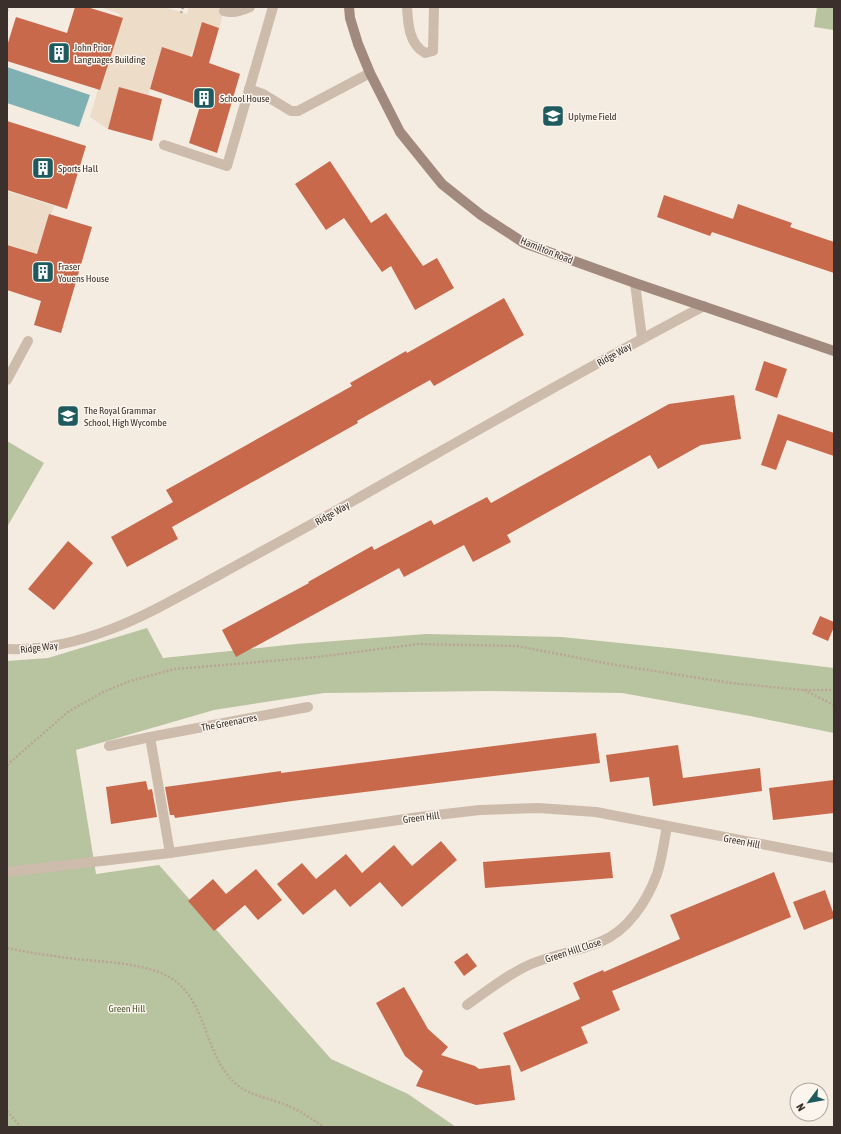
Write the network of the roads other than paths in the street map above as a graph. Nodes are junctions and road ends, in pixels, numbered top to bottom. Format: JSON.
{"nodes":[{"id":1,"x":250,"y":7,"type":"edge"},
{"id":2,"x":273,"y":7,"type":"edge"},
{"id":3,"x":349,"y":7,"type":"edge"},
{"id":4,"x":407,"y":7,"type":"edge"},
{"id":5,"x":434,"y":7,"type":"edge"},
{"id":6,"x":224,"y":11,"type":"dead end"},
{"id":7,"x":370,"y":73,"type":"junction"},
{"id":8,"x":249,"y":90,"type":"junction"},
{"id":9,"x":164,"y":145,"type":"dead end"},
{"id":10,"x":635,"y":283,"type":"junction"},
{"id":11,"x":704,"y":306,"type":"junction"},
{"id":12,"x":642,"y":338,"type":"junction"},
{"id":13,"x":28,"y":341,"type":"dead end"},
{"id":14,"x":834,"y":351,"type":"edge"},
{"id":15,"x":7,"y":380,"type":"edge"},
{"id":16,"x":7,"y":650,"type":"edge"},
{"id":17,"x":308,"y":708,"type":"dead end"},
{"id":18,"x":150,"y":737,"type":"junction"},
{"id":19,"x":109,"y":746,"type":"dead end"},
{"id":20,"x":667,"y":826,"type":"junction"},
{"id":21,"x":170,"y":853,"type":"junction"},
{"id":22,"x":834,"y":858,"type":"edge"},
{"id":23,"x":7,"y":872,"type":"edge"},
{"id":24,"x":467,"y":1005,"type":"dead end"}],
"edges":[{"from":1,"to":6,"type":"street"},
{"from":2,"to":8,"type":"street"},
{"from":3,"to":7,"type":"street","name":"Hamilton Road"},
{"from":4,"to":5,"type":"street"},
{"from":7,"to":8,"type":"street"},
{"from":7,"to":10,"type":"street","name":"Hamilton Road"},
{"from":8,"to":9,"type":"street"},
{"from":10,"to":11,"type":"street","name":"Hamilton Road"},
{"from":10,"to":12,"type":"street","name":"Ridge Way"},
{"from":11,"to":12,"type":"street","name":"Ridge Way"},
{"from":11,"to":14,"type":"street","name":"Hamilton Road"},
{"from":12,"to":16,"type":"street","name":"Ridge Way"},
{"from":13,"to":15,"type":"street"},
{"from":17,"to":18,"type":"street","name":"The Greenacres"},
{"from":18,"to":19,"type":"street","name":"The Greenacres"},
{"from":18,"to":21,"type":"street"},
{"from":20,"to":21,"type":"street","name":"Green Hill"},
{"from":20,"to":22,"type":"street","name":"Green Hill"},
{"from":20,"to":24,"type":"street","name":"Green Hill Close"},
{"from":21,"to":23,"type":"street","name":"Green Hill"}]}
